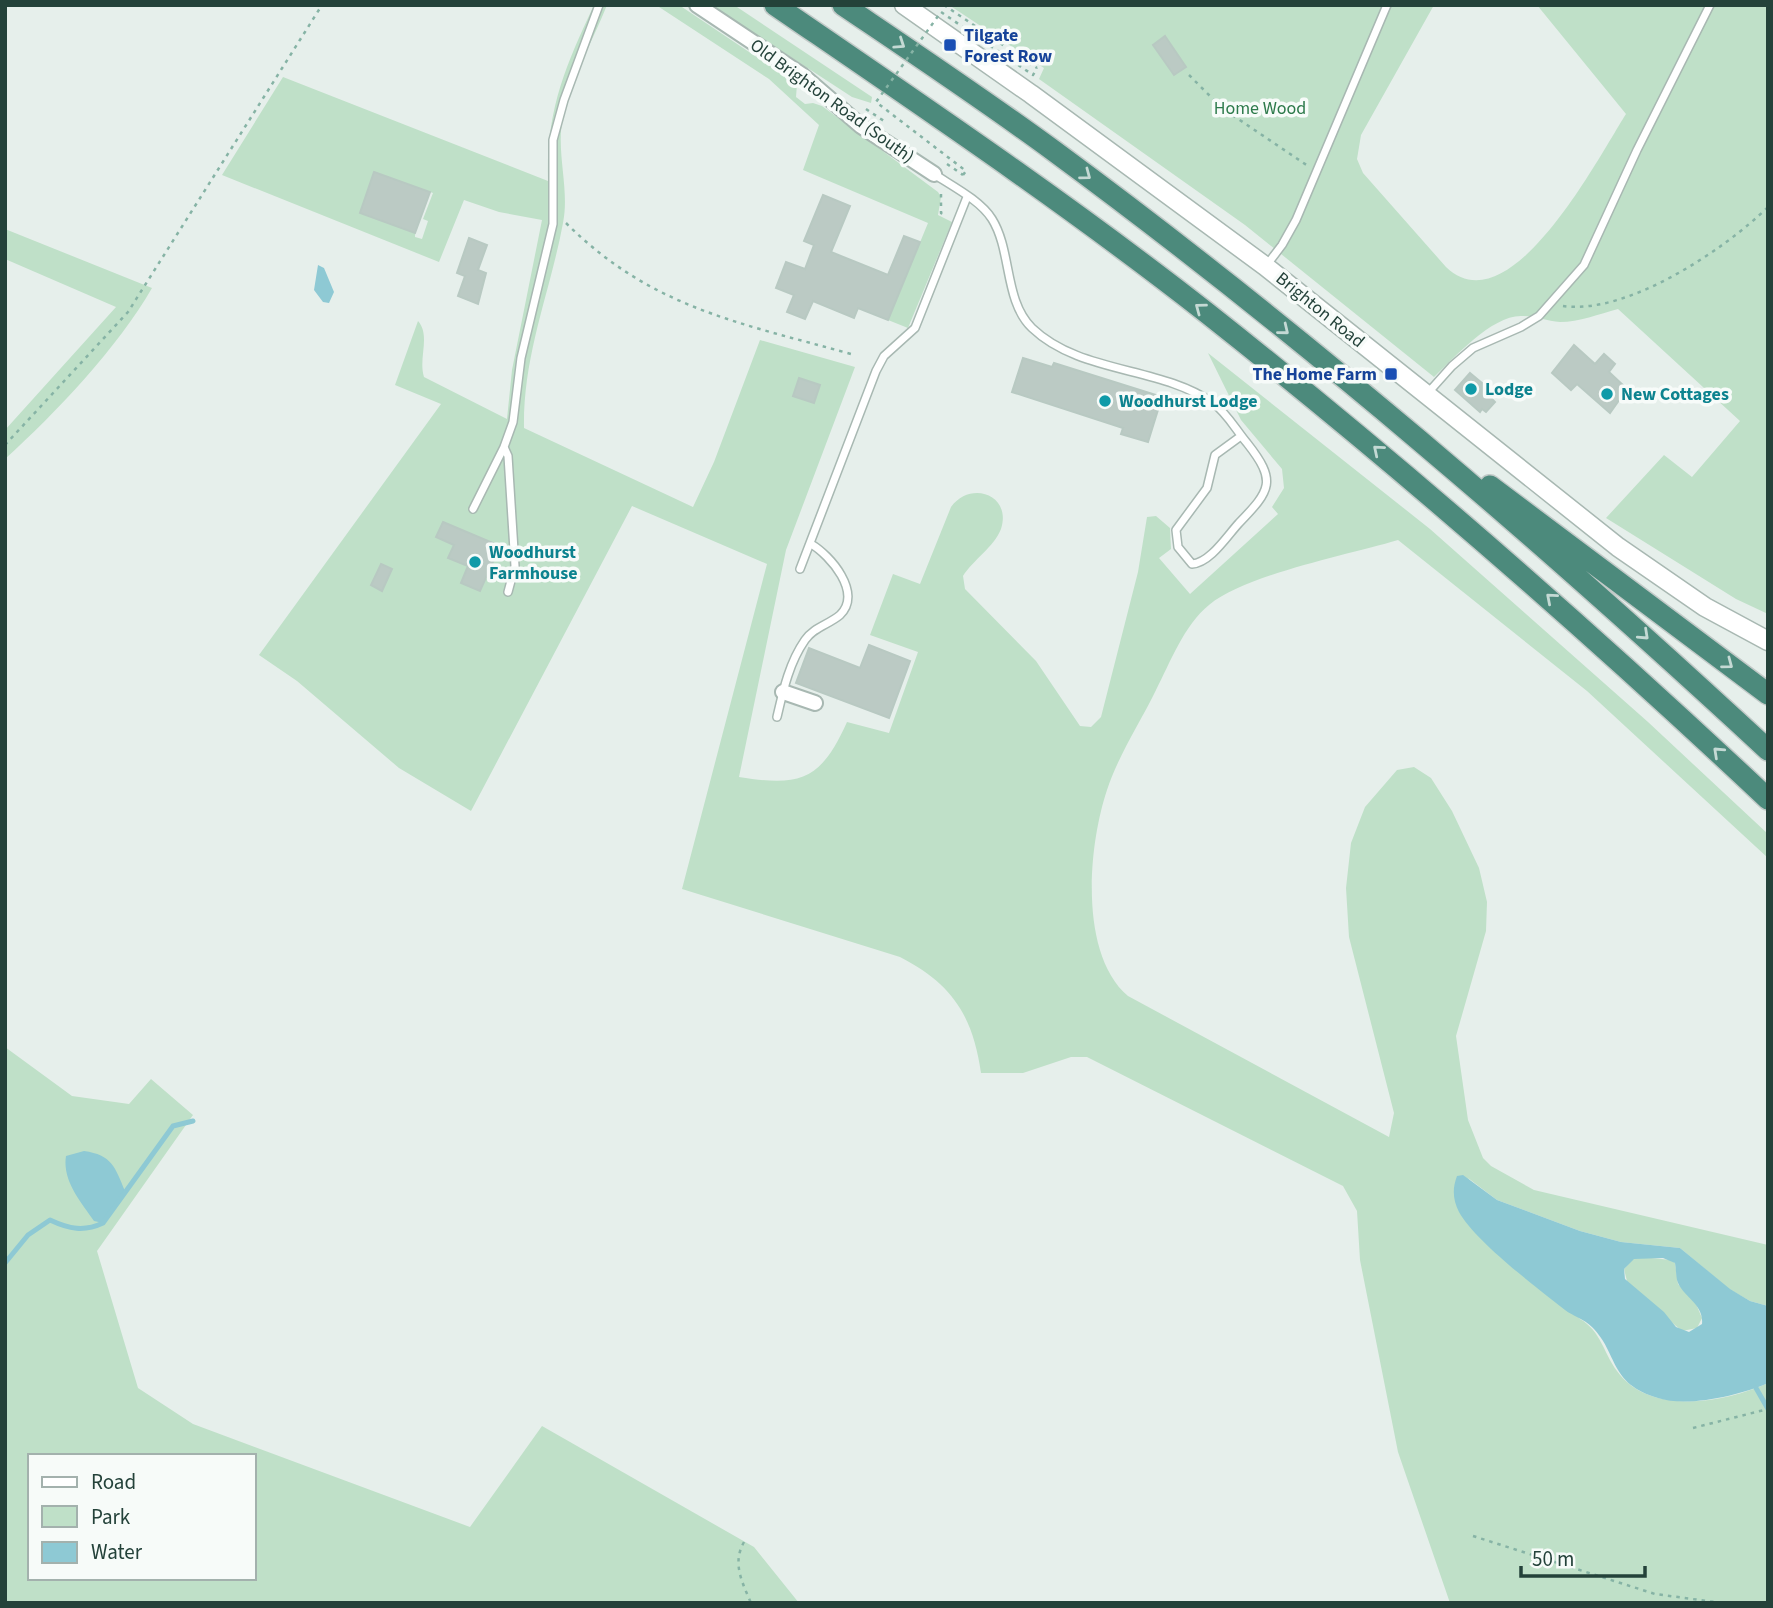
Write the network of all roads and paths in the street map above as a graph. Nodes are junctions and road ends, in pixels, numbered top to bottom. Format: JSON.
{"nodes":[{"id":1,"x":322,"y":5,"type":"edge"},
{"id":2,"x":599,"y":5,"type":"edge"},
{"id":3,"x":696,"y":5,"type":"edge"},
{"id":4,"x":775,"y":5,"type":"edge"},
{"id":5,"x":843,"y":5,"type":"edge"},
{"id":6,"x":904,"y":5,"type":"edge"},
{"id":7,"x":944,"y":5,"type":"edge"},
{"id":8,"x":1387,"y":5,"type":"edge"},
{"id":9,"x":1710,"y":5,"type":"edge"},
{"id":10,"x":1189,"y":75,"type":"dead end"},
{"id":11,"x":1317,"y":170,"type":"junction"},
{"id":12,"x":934,"y":174,"type":"joint"},
{"id":13,"x":963,"y":175,"type":"dead end"},
{"id":14,"x":939,"y":191,"type":"dead end"},
{"id":15,"x":967,"y":197,"type":"junction"},
{"id":16,"x":1768,"y":207,"type":"edge"},
{"id":17,"x":555,"y":212,"type":"junction"},
{"id":18,"x":959,"y":220,"type":"junction"},
{"id":19,"x":1265,"y":266,"type":"junction"},
{"id":20,"x":1549,"y":304,"type":"junction"},
{"id":21,"x":851,"y":354,"type":"dead end"},
{"id":22,"x":1358,"y":390,"type":"junction"},
{"id":23,"x":1426,"y":396,"type":"junction"},
{"id":24,"x":1241,"y":436,"type":"junction"},
{"id":25,"x":5,"y":445,"type":"edge"},
{"id":26,"x":504,"y":447,"type":"junction"},
{"id":27,"x":472,"y":509,"type":"dead end"},
{"id":28,"x":811,"y":544,"type":"junction"},
{"id":29,"x":800,"y":569,"type":"dead end"},
{"id":30,"x":508,"y":592,"type":"dead end"},
{"id":31,"x":1768,"y":642,"type":"edge"},
{"id":32,"x":783,"y":692,"type":"junction"},
{"id":33,"x":1768,"y":694,"type":"edge"},
{"id":34,"x":815,"y":704,"type":"dead end"},
{"id":35,"x":776,"y":717,"type":"dead end"},
{"id":36,"x":1768,"y":750,"type":"edge"},
{"id":37,"x":1768,"y":799,"type":"edge"},
{"id":38,"x":1768,"y":1409,"type":"edge"},
{"id":39,"x":1693,"y":1427,"type":"dead end"},
{"id":40,"x":1473,"y":1536,"type":"dead end"},
{"id":41,"x":744,"y":1542,"type":"dead end"},
{"id":42,"x":751,"y":1603,"type":"edge"},
{"id":43,"x":1723,"y":1603,"type":"edge"}],
"edges":[{"from":1,"to":25,"type":"path"},
{"from":2,"to":17,"type":"lane"},
{"from":3,"to":12,"type":"street","name":"Old Brighton Road (South)"},
{"from":37,"to":4,"type":"highway","one_way":true},
{"from":5,"to":22,"type":"highway","one_way":true},
{"from":6,"to":19,"type":"street","name":"Brighton Road"},
{"from":7,"to":13,"type":"path","bridge":true},
{"from":8,"to":11,"type":"lane"},
{"from":9,"to":20,"type":"lane"},
{"from":10,"to":11,"type":"path"},
{"from":11,"to":19,"type":"lane"},
{"from":12,"to":15,"type":"lane","name":"Old Brighton Road (South)"},
{"from":14,"to":18,"type":"path"},
{"from":15,"to":18,"type":"lane"},
{"from":15,"to":24,"type":"lane","name":"Old Brighton Road (South)"},
{"from":16,"to":20,"type":"path"},
{"from":17,"to":21,"type":"path"},
{"from":17,"to":26,"type":"lane"},
{"from":18,"to":28,"type":"lane"},
{"from":19,"to":23,"type":"street","name":"Brighton Road"},
{"from":20,"to":23,"type":"lane"},
{"from":22,"to":33,"type":"highway","one_way":true},
{"from":22,"to":36,"type":"highway","one_way":true},
{"from":23,"to":31,"type":"street","name":"Brighton Road"},
{"from":24,"to":24,"type":"lane","name":"Old Brighton Road (South)"},
{"from":26,"to":27,"type":"lane"},
{"from":26,"to":30,"type":"lane"},
{"from":28,"to":29,"type":"lane"},
{"from":28,"to":32,"type":"lane"},
{"from":32,"to":34,"type":"street"},
{"from":32,"to":35,"type":"lane"},
{"from":38,"to":39,"type":"path"},
{"from":40,"to":43,"type":"path"},
{"from":41,"to":42,"type":"path"}]}
